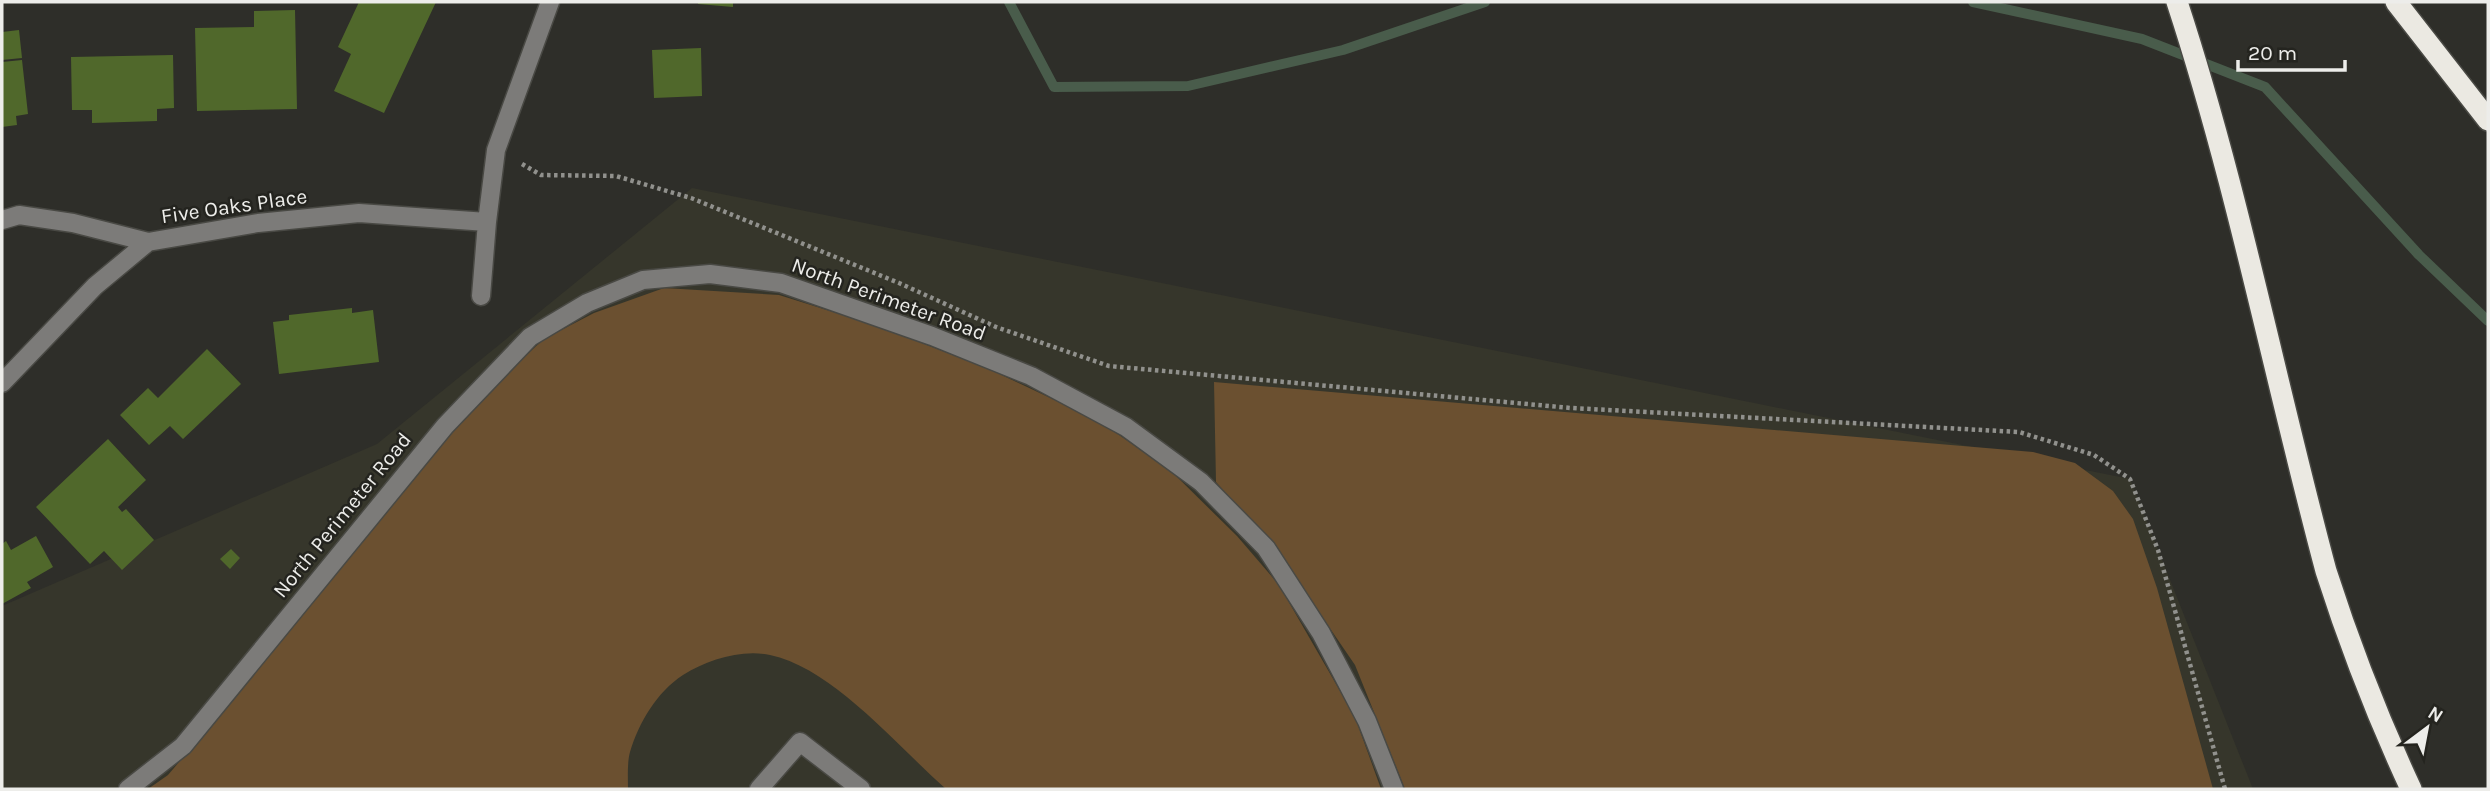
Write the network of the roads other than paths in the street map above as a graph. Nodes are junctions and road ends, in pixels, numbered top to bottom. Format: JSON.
{"nodes":[{"id":1,"x":550,"y":2,"type":"edge"},
{"id":2,"x":2177,"y":2,"type":"edge"},
{"id":3,"x":2396,"y":2,"type":"edge"},
{"id":4,"x":2488,"y":120,"type":"edge"},
{"id":5,"x":2,"y":220,"type":"edge"},
{"id":6,"x":487,"y":222,"type":"junction"},
{"id":7,"x":149,"y":242,"type":"junction"},
{"id":8,"x":481,"y":296,"type":"dead end"},
{"id":9,"x":2,"y":383,"type":"edge"},
{"id":10,"x":128,"y":789,"type":"edge"},
{"id":11,"x":759,"y":789,"type":"edge"},
{"id":12,"x":860,"y":789,"type":"edge"},
{"id":13,"x":1394,"y":789,"type":"edge"},
{"id":14,"x":2411,"y":789,"type":"edge"}],
"edges":[{"from":1,"to":6,"type":"street"},
{"from":2,"to":14,"type":"highway"},
{"from":3,"to":4,"type":"highway"},
{"from":5,"to":7,"type":"street"},
{"from":6,"to":7,"type":"street","name":"Five Oaks Place"},
{"from":6,"to":8,"type":"street"},
{"from":7,"to":9,"type":"street","name":"Five Oaks Place"},
{"from":10,"to":13,"type":"street","name":"North Perimeter Road"},
{"from":11,"to":12,"type":"street"}]}
